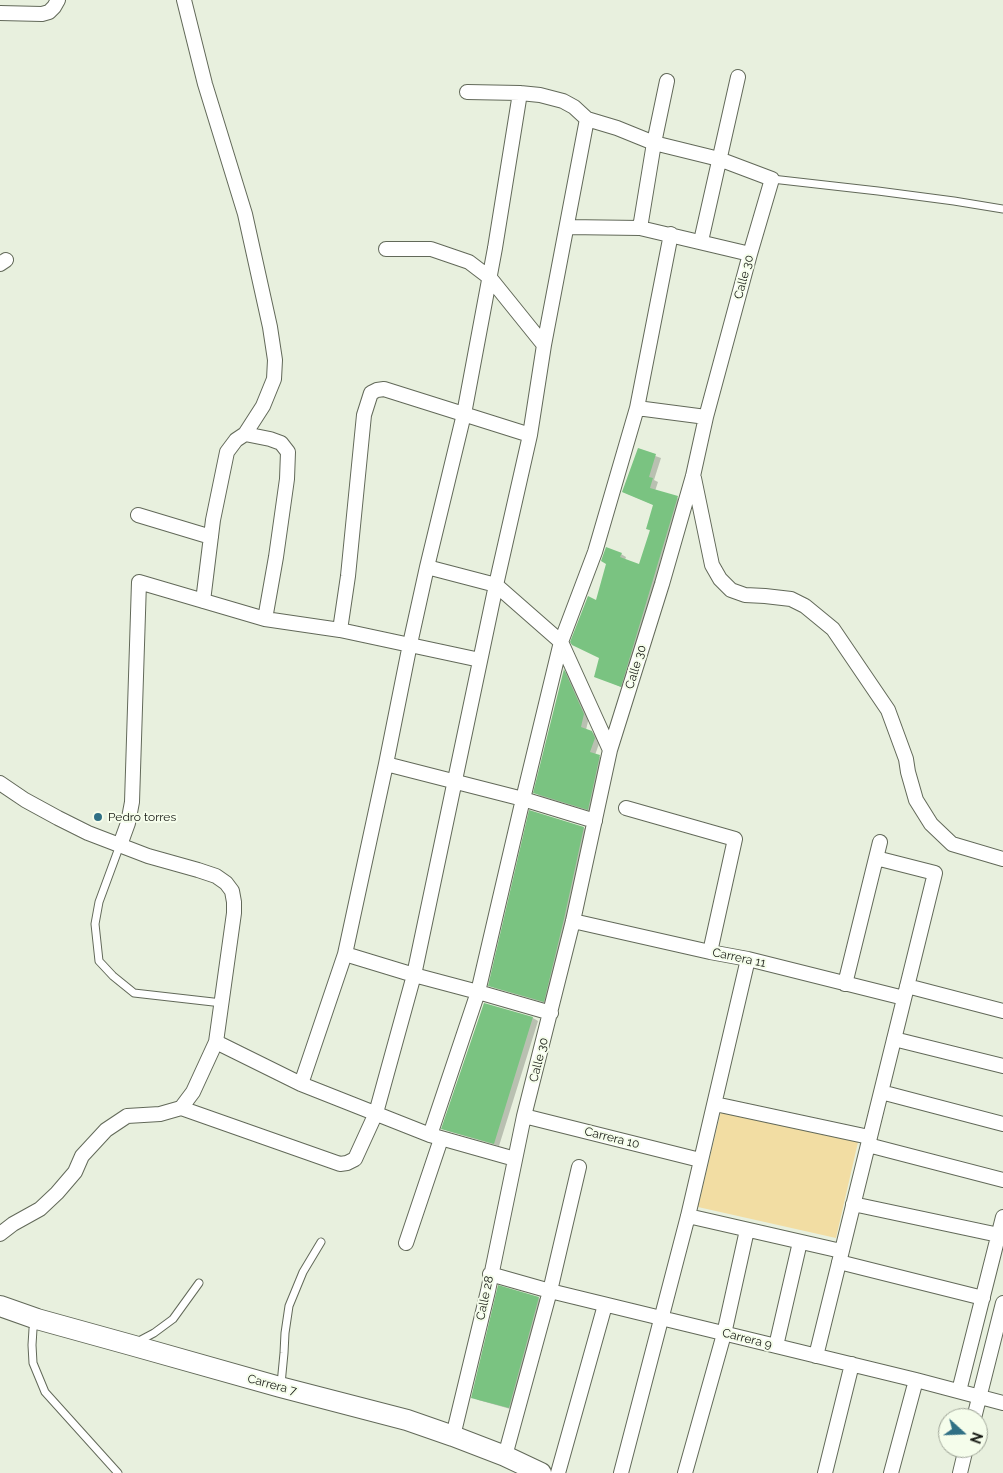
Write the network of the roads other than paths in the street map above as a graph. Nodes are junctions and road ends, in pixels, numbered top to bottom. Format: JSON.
{"nodes":[{"id":1,"x":58,"y":0,"type":"edge"},
{"id":2,"x":184,"y":0,"type":"edge"},
{"id":3,"x":0,"y":13,"type":"edge"},
{"id":4,"x":738,"y":77,"type":"dead end"},
{"id":5,"x":667,"y":81,"type":"dead end"},
{"id":6,"x":467,"y":92,"type":"dead end"},
{"id":7,"x":520,"y":93,"type":"junction"},
{"id":8,"x":587,"y":119,"type":"junction"},
{"id":9,"x":654,"y":143,"type":"junction"},
{"id":10,"x":719,"y":159,"type":"junction"},
{"id":11,"x":772,"y":179,"type":"junction"},
{"id":12,"x":1003,"y":209,"type":"edge"},
{"id":13,"x":567,"y":227,"type":"junction"},
{"id":14,"x":640,"y":228,"type":"junction"},
{"id":15,"x":671,"y":234,"type":"junction"},
{"id":16,"x":701,"y":241,"type":"junction"},
{"id":17,"x":386,"y":249,"type":"dead end"},
{"id":18,"x":750,"y":254,"type":"junction"},
{"id":19,"x":490,"y":278,"type":"junction"},
{"id":20,"x":544,"y":344,"type":"junction"},
{"id":21,"x":637,"y":408,"type":"junction"},
{"id":22,"x":464,"y":414,"type":"junction"},
{"id":23,"x":706,"y":417,"type":"junction"},
{"id":24,"x":245,"y":434,"type":"junction"},
{"id":25,"x":530,"y":435,"type":"junction"},
{"id":26,"x":693,"y":476,"type":"junction"},
{"id":27,"x":138,"y":515,"type":"dead end"},
{"id":28,"x":211,"y":537,"type":"junction"},
{"id":29,"x":427,"y":567,"type":"junction"},
{"id":30,"x":496,"y":586,"type":"junction"},
{"id":31,"x":204,"y":601,"type":"junction"},
{"id":32,"x":265,"y":619,"type":"junction"},
{"id":33,"x":340,"y":630,"type":"junction"},
{"id":34,"x":561,"y":642,"type":"junction"},
{"id":35,"x":410,"y":644,"type":"junction"},
{"id":36,"x":480,"y":660,"type":"junction"},
{"id":37,"x":610,"y":750,"type":"junction"},
{"id":38,"x":386,"y":764,"type":"junction"},
{"id":39,"x":455,"y":781,"type":"junction"},
{"id":40,"x":0,"y":783,"type":"edge"},
{"id":41,"x":523,"y":799,"type":"junction"},
{"id":42,"x":626,"y":808,"type":"dead end"},
{"id":43,"x":595,"y":821,"type":"junction"},
{"id":44,"x":880,"y":842,"type":"dead end"},
{"id":45,"x":120,"y":845,"type":"junction"},
{"id":46,"x":876,"y":858,"type":"junction"},
{"id":47,"x":1003,"y":859,"type":"edge"},
{"id":48,"x":573,"y":921,"type":"junction"},
{"id":49,"x":710,"y":952,"type":"junction"},
{"id":50,"x":345,"y":954,"type":"junction"},
{"id":51,"x":748,"y":959,"type":"junction"},
{"id":52,"x":414,"y":975,"type":"junction"},
{"id":53,"x":845,"y":984,"type":"junction"},
{"id":54,"x":478,"y":992,"type":"junction"},
{"id":55,"x":906,"y":992,"type":"junction"},
{"id":56,"x":222,"y":1003,"type":"junction"},
{"id":57,"x":1003,"y":1011,"type":"edge"},
{"id":58,"x":551,"y":1013,"type":"junction"},
{"id":59,"x":894,"y":1039,"type":"junction"},
{"id":60,"x":216,"y":1042,"type":"junction"},
{"id":61,"x":1003,"y":1066,"type":"edge"},
{"id":62,"x":301,"y":1084,"type":"junction"},
{"id":63,"x":881,"y":1092,"type":"junction"},
{"id":64,"x":715,"y":1104,"type":"junction"},
{"id":65,"x":181,"y":1108,"type":"junction"},
{"id":66,"x":376,"y":1113,"type":"junction"},
{"id":67,"x":524,"y":1116,"type":"junction"},
{"id":68,"x":1003,"y":1124,"type":"edge"},
{"id":69,"x":436,"y":1137,"type":"junction"},
{"id":70,"x":868,"y":1141,"type":"junction"},
{"id":71,"x":514,"y":1159,"type":"junction"},
{"id":72,"x":700,"y":1160,"type":"junction"},
{"id":73,"x":579,"y":1167,"type":"dead end"},
{"id":74,"x":1003,"y":1180,"type":"edge"},
{"id":75,"x":853,"y":1204,"type":"junction"},
{"id":76,"x":688,"y":1216,"type":"junction"},
{"id":77,"x":1003,"y":1217,"type":"edge"},
{"id":78,"x":747,"y":1230,"type":"junction"},
{"id":79,"x":0,"y":1234,"type":"edge"},
{"id":80,"x":1001,"y":1236,"type":"edge"},
{"id":81,"x":321,"y":1242,"type":"dead end"},
{"id":82,"x":800,"y":1242,"type":"junction"},
{"id":83,"x":406,"y":1243,"type":"dead end"},
{"id":84,"x":840,"y":1257,"type":"junction"},
{"id":85,"x":490,"y":1274,"type":"junction"},
{"id":86,"x":199,"y":1283,"type":"dead end"},
{"id":87,"x":550,"y":1291,"type":"junction"},
{"id":88,"x":983,"y":1298,"type":"junction"},
{"id":89,"x":1003,"y":1303,"type":"edge"},
{"id":90,"x":605,"y":1305,"type":"junction"},
{"id":91,"x":0,"y":1306,"type":"edge"},
{"id":92,"x":662,"y":1318,"type":"junction"},
{"id":93,"x":37,"y":1319,"type":"junction"},
{"id":94,"x":724,"y":1334,"type":"junction"},
{"id":95,"x":131,"y":1345,"type":"junction"},
{"id":96,"x":776,"y":1346,"type":"junction"},
{"id":97,"x":816,"y":1356,"type":"junction"},
{"id":98,"x":852,"y":1364,"type":"junction"},
{"id":99,"x":916,"y":1380,"type":"junction"},
{"id":100,"x":280,"y":1387,"type":"junction"},
{"id":101,"x":959,"y":1391,"type":"junction"},
{"id":102,"x":979,"y":1397,"type":"junction"},
{"id":103,"x":1003,"y":1404,"type":"edge"},
{"id":104,"x":976,"y":1408,"type":"edge"},
{"id":105,"x":453,"y":1436,"type":"junction"},
{"id":106,"x":505,"y":1456,"type":"junction"},
{"id":107,"x":964,"y":1458,"type":"edge"},
{"id":108,"x":118,"y":1473,"type":"edge"},
{"id":109,"x":540,"y":1473,"type":"edge"},
{"id":110,"x":558,"y":1473,"type":"edge"},
{"id":111,"x":621,"y":1473,"type":"edge"},
{"id":112,"x":685,"y":1473,"type":"edge"},
{"id":113,"x":826,"y":1473,"type":"edge"},
{"id":114,"x":892,"y":1473,"type":"edge"},
{"id":115,"x":960,"y":1473,"type":"edge"}],
"edges":[{"from":1,"to":3,"type":"street"},
{"from":2,"to":24,"type":"street"},
{"from":4,"to":10,"type":"street"},
{"from":5,"to":9,"type":"street"},
{"from":6,"to":7,"type":"street"},
{"from":7,"to":8,"type":"street"},
{"from":7,"to":19,"type":"street"},
{"from":8,"to":9,"type":"street"},
{"from":8,"to":13,"type":"street"},
{"from":9,"to":10,"type":"street"},
{"from":9,"to":14,"type":"street"},
{"from":10,"to":11,"type":"street"},
{"from":10,"to":16,"type":"street"},
{"from":11,"to":12,"type":"lane"},
{"from":11,"to":18,"type":"street","name":"Calle 30"},
{"from":13,"to":14,"type":"street"},
{"from":13,"to":20,"type":"street"},
{"from":14,"to":15,"type":"street"},
{"from":15,"to":16,"type":"street"},
{"from":15,"to":21,"type":"street"},
{"from":16,"to":18,"type":"street"},
{"from":17,"to":19,"type":"street"},
{"from":18,"to":23,"type":"street","name":"Calle 30"},
{"from":19,"to":20,"type":"street"},
{"from":19,"to":22,"type":"street"},
{"from":20,"to":25,"type":"street"},
{"from":21,"to":23,"type":"street"},
{"from":21,"to":34,"type":"street"},
{"from":22,"to":25,"type":"street"},
{"from":22,"to":29,"type":"street"},
{"from":22,"to":33,"type":"street"},
{"from":23,"to":26,"type":"street","name":"Calle 30"},
{"from":24,"to":28,"type":"street"},
{"from":24,"to":32,"type":"street"},
{"from":25,"to":30,"type":"street"},
{"from":26,"to":37,"type":"street","name":"Calle 30"},
{"from":26,"to":47,"type":"street"},
{"from":27,"to":28,"type":"street"},
{"from":28,"to":31,"type":"street"},
{"from":29,"to":30,"type":"street"},
{"from":29,"to":35,"type":"street"},
{"from":30,"to":34,"type":"street"},
{"from":30,"to":36,"type":"street"},
{"from":31,"to":32,"type":"street"},
{"from":31,"to":45,"type":"street"},
{"from":32,"to":33,"type":"street"},
{"from":33,"to":35,"type":"street"},
{"from":34,"to":37,"type":"street"},
{"from":34,"to":41,"type":"street"},
{"from":35,"to":36,"type":"street"},
{"from":35,"to":38,"type":"street"},
{"from":36,"to":39,"type":"street"},
{"from":37,"to":43,"type":"street","name":"Calle 30"},
{"from":38,"to":39,"type":"street"},
{"from":38,"to":50,"type":"street"},
{"from":39,"to":41,"type":"street"},
{"from":39,"to":52,"type":"street"},
{"from":40,"to":45,"type":"street"},
{"from":41,"to":43,"type":"street"},
{"from":41,"to":54,"type":"street"},
{"from":42,"to":49,"type":"street"},
{"from":43,"to":48,"type":"street","name":"Calle 30"},
{"from":44,"to":46,"type":"street"},
{"from":45,"to":56,"type":"street"},
{"from":45,"to":56,"type":"lane"},
{"from":46,"to":53,"type":"street"},
{"from":46,"to":55,"type":"street"},
{"from":48,"to":49,"type":"street","name":"Carrera 11"},
{"from":48,"to":58,"type":"street","name":"Calle 30"},
{"from":49,"to":51,"type":"street","name":"Carrera 11"},
{"from":50,"to":52,"type":"street"},
{"from":50,"to":62,"type":"street"},
{"from":51,"to":53,"type":"street","name":"Carrera 11"},
{"from":51,"to":64,"type":"street"},
{"from":52,"to":54,"type":"street"},
{"from":52,"to":66,"type":"street"},
{"from":53,"to":55,"type":"street","name":"Carrera 11"},
{"from":54,"to":58,"type":"street"},
{"from":54,"to":69,"type":"street"},
{"from":55,"to":57,"type":"street","name":"Carrera 11"},
{"from":55,"to":59,"type":"street"},
{"from":56,"to":60,"type":"street"},
{"from":58,"to":67,"type":"street","name":"Calle 30"},
{"from":59,"to":61,"type":"street"},
{"from":59,"to":63,"type":"street"},
{"from":60,"to":62,"type":"street"},
{"from":60,"to":65,"type":"street"},
{"from":62,"to":66,"type":"street"},
{"from":63,"to":68,"type":"street"},
{"from":63,"to":70,"type":"street"},
{"from":64,"to":70,"type":"street"},
{"from":64,"to":72,"type":"street"},
{"from":65,"to":66,"type":"street"},
{"from":65,"to":79,"type":"street"},
{"from":66,"to":69,"type":"street"},
{"from":67,"to":71,"type":"street","name":"Calle 30"},
{"from":67,"to":72,"type":"street","name":"Carrera 10"},
{"from":69,"to":71,"type":"street"},
{"from":69,"to":83,"type":"street"},
{"from":70,"to":74,"type":"street"},
{"from":70,"to":75,"type":"street"},
{"from":71,"to":85,"type":"street","name":"Calle 28"},
{"from":72,"to":76,"type":"street"},
{"from":73,"to":87,"type":"street"},
{"from":75,"to":80,"type":"street"},
{"from":75,"to":84,"type":"street"},
{"from":76,"to":78,"type":"street"},
{"from":76,"to":92,"type":"street"},
{"from":77,"to":80,"type":"street"},
{"from":78,"to":82,"type":"street"},
{"from":78,"to":94,"type":"street"},
{"from":80,"to":88,"type":"street"},
{"from":81,"to":100,"type":"lane"},
{"from":82,"to":84,"type":"street"},
{"from":82,"to":96,"type":"street"},
{"from":84,"to":88,"type":"street"},
{"from":84,"to":97,"type":"street"},
{"from":85,"to":87,"type":"street","name":"Carrera 9"},
{"from":85,"to":105,"type":"street","name":"Calle 28"},
{"from":86,"to":95,"type":"lane"},
{"from":87,"to":90,"type":"street","name":"Carrera 9"},
{"from":87,"to":106,"type":"street"},
{"from":88,"to":101,"type":"street"},
{"from":89,"to":102,"type":"street"},
{"from":90,"to":92,"type":"street","name":"Carrera 9"},
{"from":90,"to":110,"type":"street"},
{"from":91,"to":93,"type":"street","name":"Carrera 7"},
{"from":92,"to":94,"type":"street","name":"Carrera 9"},
{"from":92,"to":111,"type":"street"},
{"from":93,"to":95,"type":"street","name":"Carrera 7"},
{"from":93,"to":108,"type":"lane"},
{"from":94,"to":96,"type":"street","name":"Carrera 9"},
{"from":94,"to":112,"type":"street"},
{"from":95,"to":100,"type":"street","name":"Carrera 7"},
{"from":96,"to":97,"type":"street","name":"Carrera 9"},
{"from":97,"to":98,"type":"street","name":"Carrera 9"},
{"from":98,"to":99,"type":"street","name":"Carrera 9"},
{"from":98,"to":113,"type":"street"},
{"from":99,"to":101,"type":"street","name":"Carrera 9"},
{"from":99,"to":114,"type":"street"},
{"from":100,"to":105,"type":"street","name":"Carrera 7"},
{"from":101,"to":102,"type":"street","name":"Carrera 9"},
{"from":102,"to":103,"type":"street","name":"Carrera 9"},
{"from":102,"to":104,"type":"street"},
{"from":105,"to":106,"type":"street","name":"Carrera 7"},
{"from":106,"to":109,"type":"street","name":"Carrera 7"},
{"from":107,"to":115,"type":"street"}]}
